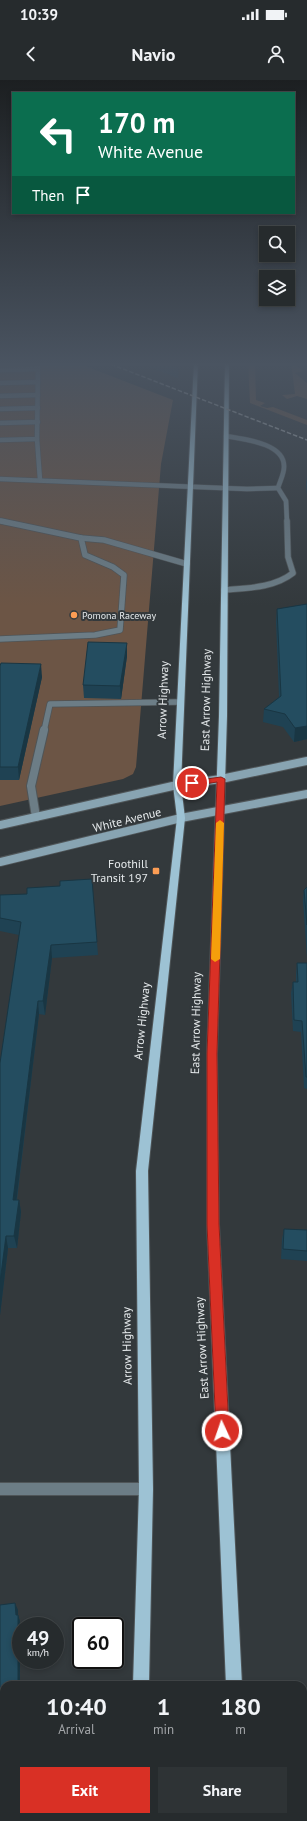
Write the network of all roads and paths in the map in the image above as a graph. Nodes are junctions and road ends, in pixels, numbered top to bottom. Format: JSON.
{"nodes":[{"id":1,"x":37,"y":443,"type":"edge"},
{"id":2,"x":193,"y":443,"type":"edge"},
{"id":3,"x":226,"y":443,"type":"edge"},
{"id":4,"x":256,"y":443,"type":"edge"},
{"id":5,"x":0,"y":479,"type":"edge"},
{"id":6,"x":40,"y":480,"type":"junction"},
{"id":7,"x":191,"y":487,"type":"junction"},
{"id":8,"x":225,"y":488,"type":"junction"},
{"id":9,"x":278,"y":488,"type":"junction"},
{"id":10,"x":0,"y":521,"type":"edge"},
{"id":11,"x":81,"y":538,"type":"junction"},
{"id":12,"x":186,"y":564,"type":"junction"},
{"id":13,"x":224,"y":590,"type":"junction"},
{"id":14,"x":0,"y":639,"type":"edge"},
{"id":15,"x":180,"y":702,"type":"junction"},
{"id":16,"x":307,"y":761,"type":"edge"},
{"id":17,"x":221,"y":779,"type":"junction"},
{"id":18,"x":177,"y":785,"type":"junction"},
{"id":19,"x":307,"y":794,"type":"edge"},
{"id":20,"x":220,"y":810,"type":"junction"},
{"id":21,"x":36,"y":817,"type":"junction"},
{"id":22,"x":181,"y":818,"type":"junction"},
{"id":23,"x":0,"y":825,"type":"edge"},
{"id":24,"x":0,"y":862,"type":"edge"},
{"id":25,"x":0,"y":1489,"type":"edge"},
{"id":26,"x":146,"y":1489,"type":"junction"},
{"id":27,"x":141,"y":1681,"type":"edge"},
{"id":28,"x":234,"y":1681,"type":"edge"}],
"edges":[{"from":1,"to":6,"type":"street"},
{"from":2,"to":7,"type":"main road","name":"Arrow Highway"},
{"from":3,"to":8,"type":"main road","name":"East Arrow Highway"},
{"from":4,"to":9,"type":"street"},
{"from":5,"to":6,"type":"street"},
{"from":6,"to":7,"type":"street"},
{"from":7,"to":8,"type":"street"},
{"from":7,"to":12,"type":"main road","name":"Arrow Highway"},
{"from":8,"to":9,"type":"street"},
{"from":8,"to":13,"type":"main road","name":"East Arrow Highway"},
{"from":9,"to":13,"type":"street"},
{"from":10,"to":11,"type":"street"},
{"from":11,"to":12,"type":"street"},
{"from":11,"to":14,"type":"street"},
{"from":12,"to":15,"type":"main road","name":"Arrow Highway"},
{"from":13,"to":17,"type":"main road","name":"East Arrow Highway"},
{"from":15,"to":18,"type":"main road","name":"Arrow Highway"},
{"from":15,"to":21,"type":"street"},
{"from":16,"to":17,"type":"main road","name":"White Avenue"},
{"from":17,"to":18,"type":"main road","name":"White Avenue"},
{"from":17,"to":20,"type":"main road","name":"East Arrow Highway"},
{"from":18,"to":21,"type":"main road","name":"White Avenue"},
{"from":18,"to":22,"type":"main road","name":"Arrow Highway"},
{"from":19,"to":20,"type":"main road","name":"White Avenue"},
{"from":20,"to":22,"type":"main road","name":"White Avenue"},
{"from":20,"to":28,"type":"main road","name":"East Arrow Highway"},
{"from":21,"to":23,"type":"main road","name":"White Avenue"},
{"from":22,"to":24,"type":"main road","name":"White Avenue"},
{"from":22,"to":26,"type":"main road","name":"Arrow Highway"},
{"from":25,"to":26,"type":"street"},
{"from":26,"to":27,"type":"main road","name":"Arrow Highway"}]}
